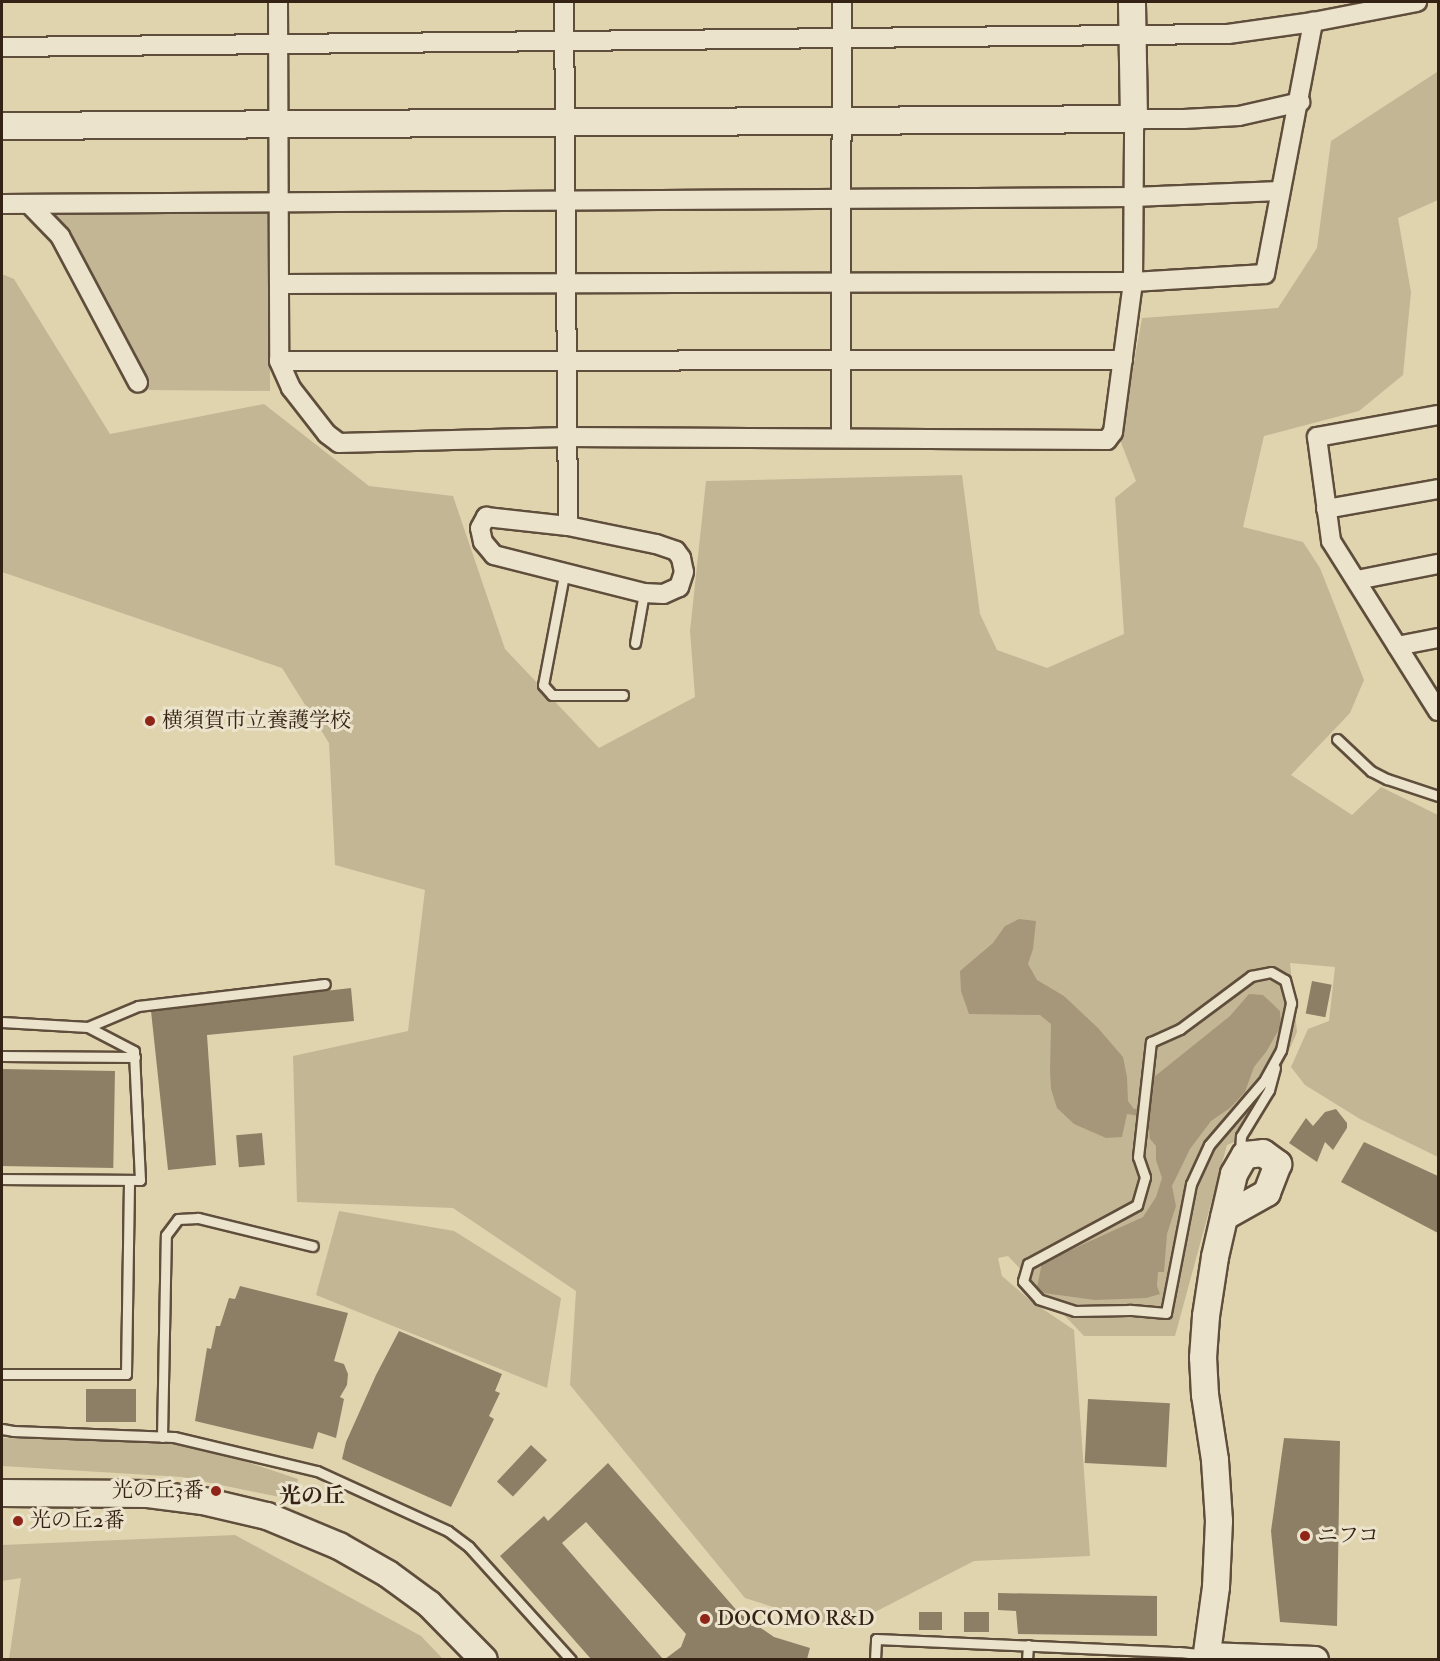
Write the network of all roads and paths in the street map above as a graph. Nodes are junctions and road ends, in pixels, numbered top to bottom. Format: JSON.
{"nodes":[{"id":1,"x":278,"y":2,"type":"edge"},
{"id":2,"x":564,"y":2,"type":"edge"},
{"id":3,"x":842,"y":2,"type":"edge"},
{"id":4,"x":1132,"y":2,"type":"edge"},
{"id":5,"x":1418,"y":2,"type":"edge"},
{"id":6,"x":1369,"y":6,"type":"edge"},
{"id":7,"x":1313,"y":22,"type":"junction"},
{"id":8,"x":1132,"y":36,"type":"junction"},
{"id":9,"x":842,"y":38,"type":"junction"},
{"id":10,"x":564,"y":41,"type":"junction"},
{"id":11,"x":279,"y":43,"type":"junction"},
{"id":12,"x":2,"y":47,"type":"edge"},
{"id":13,"x":1300,"y":102,"type":"junction"},
{"id":14,"x":1134,"y":119,"type":"junction"},
{"id":15,"x":842,"y":122,"type":"junction"},
{"id":16,"x":565,"y":123,"type":"junction"},
{"id":17,"x":279,"y":124,"type":"junction"},
{"id":18,"x":2,"y":126,"type":"edge"},
{"id":19,"x":1280,"y":191,"type":"junction"},
{"id":20,"x":1133,"y":197,"type":"junction"},
{"id":21,"x":842,"y":200,"type":"junction"},
{"id":22,"x":565,"y":201,"type":"junction"},
{"id":23,"x":279,"y":203,"type":"junction"},
{"id":24,"x":2,"y":204,"type":"edge"},
{"id":25,"x":29,"y":204,"type":"junction"},
{"id":26,"x":1133,"y":282,"type":"junction"},
{"id":27,"x":566,"y":283,"type":"junction"},
{"id":28,"x":842,"y":283,"type":"junction"},
{"id":29,"x":279,"y":284,"type":"junction"},
{"id":30,"x":567,"y":360,"type":"junction"},
{"id":31,"x":841,"y":360,"type":"junction"},
{"id":32,"x":1123,"y":360,"type":"junction"},
{"id":33,"x":279,"y":361,"type":"junction"},
{"id":34,"x":138,"y":383,"type":"dead end"},
{"id":35,"x":1438,"y":415,"type":"edge"},
{"id":36,"x":567,"y":437,"type":"junction"},
{"id":37,"x":841,"y":437,"type":"junction"},
{"id":38,"x":1438,"y":489,"type":"edge"},
{"id":39,"x":1326,"y":509,"type":"junction"},
{"id":40,"x":568,"y":526,"type":"junction"},
{"id":41,"x":1438,"y":564,"type":"edge"},
{"id":42,"x":564,"y":575,"type":"junction"},
{"id":43,"x":1357,"y":580,"type":"junction"},
{"id":44,"x":644,"y":594,"type":"junction"},
{"id":45,"x":1438,"y":638,"type":"edge"},
{"id":46,"x":635,"y":643,"type":"dead end"},
{"id":47,"x":1397,"y":646,"type":"junction"},
{"id":48,"x":623,"y":695,"type":"dead end"},
{"id":49,"x":1438,"y":711,"type":"edge"},
{"id":50,"x":1336,"y":739,"type":"dead end"},
{"id":51,"x":1438,"y":796,"type":"edge"},
{"id":52,"x":325,"y":984,"type":"dead end"},
{"id":53,"x":2,"y":1022,"type":"edge"},
{"id":54,"x":88,"y":1026,"type":"junction"},
{"id":55,"x":1281,"y":1050,"type":"junction"},
{"id":56,"x":2,"y":1056,"type":"edge"},
{"id":57,"x":135,"y":1057,"type":"junction"},
{"id":58,"x":1241,"y":1162,"type":"junction"},
{"id":59,"x":2,"y":1179,"type":"edge"},
{"id":60,"x":129,"y":1180,"type":"junction"},
{"id":61,"x":1224,"y":1217,"type":"junction"},
{"id":62,"x":313,"y":1246,"type":"dead end"},
{"id":63,"x":2,"y":1374,"type":"edge"},
{"id":64,"x":2,"y":1429,"type":"edge"},
{"id":65,"x":162,"y":1437,"type":"junction"},
{"id":66,"x":2,"y":1493,"type":"edge"},
{"id":67,"x":1028,"y":1645,"type":"junction"},
{"id":68,"x":1207,"y":1658,"type":"edge"},
{"id":69,"x":484,"y":1659,"type":"edge"},
{"id":70,"x":571,"y":1659,"type":"edge"},
{"id":71,"x":875,"y":1659,"type":"edge"},
{"id":72,"x":1027,"y":1659,"type":"edge"},
{"id":73,"x":1315,"y":1659,"type":"edge"}],
"edges":[{"from":1,"to":11,"type":"street"},
{"from":2,"to":10,"type":"street"},
{"from":3,"to":9,"type":"street"},
{"from":4,"to":8,"type":"street"},
{"from":5,"to":6,"type":"street"},
{"from":6,"to":7,"type":"street"},
{"from":7,"to":8,"type":"street"},
{"from":7,"to":13,"type":"street"},
{"from":8,"to":9,"type":"street"},
{"from":8,"to":14,"type":"street"},
{"from":9,"to":10,"type":"street"},
{"from":9,"to":15,"type":"street"},
{"from":10,"to":11,"type":"street"},
{"from":10,"to":16,"type":"street"},
{"from":11,"to":12,"type":"street"},
{"from":11,"to":17,"type":"street"},
{"from":13,"to":14,"type":"street"},
{"from":13,"to":19,"type":"street"},
{"from":14,"to":15,"type":"street"},
{"from":14,"to":20,"type":"street"},
{"from":15,"to":16,"type":"street"},
{"from":15,"to":21,"type":"street"},
{"from":16,"to":17,"type":"street"},
{"from":16,"to":22,"type":"street"},
{"from":17,"to":18,"type":"street"},
{"from":17,"to":23,"type":"street"},
{"from":19,"to":20,"type":"street"},
{"from":19,"to":26,"type":"street"},
{"from":20,"to":21,"type":"street"},
{"from":20,"to":26,"type":"street"},
{"from":21,"to":22,"type":"street"},
{"from":21,"to":28,"type":"street"},
{"from":22,"to":23,"type":"street"},
{"from":22,"to":27,"type":"street"},
{"from":23,"to":25,"type":"street"},
{"from":23,"to":29,"type":"street"},
{"from":24,"to":25,"type":"street"},
{"from":25,"to":34,"type":"street"},
{"from":26,"to":28,"type":"street"},
{"from":26,"to":32,"type":"street"},
{"from":27,"to":28,"type":"street"},
{"from":27,"to":29,"type":"street"},
{"from":27,"to":30,"type":"street"},
{"from":28,"to":31,"type":"street"},
{"from":29,"to":33,"type":"street"},
{"from":30,"to":31,"type":"street"},
{"from":30,"to":33,"type":"street"},
{"from":30,"to":36,"type":"street"},
{"from":31,"to":32,"type":"street"},
{"from":31,"to":37,"type":"street"},
{"from":32,"to":37,"type":"street"},
{"from":33,"to":36,"type":"street"},
{"from":35,"to":39,"type":"street"},
{"from":36,"to":37,"type":"street"},
{"from":36,"to":40,"type":"street"},
{"from":38,"to":39,"type":"street"},
{"from":39,"to":43,"type":"street"},
{"from":40,"to":42,"type":"street"},
{"from":40,"to":44,"type":"street"},
{"from":41,"to":43,"type":"street"},
{"from":42,"to":44,"type":"street"},
{"from":42,"to":48,"type":"lane"},
{"from":43,"to":47,"type":"street"},
{"from":44,"to":46,"type":"lane"},
{"from":45,"to":47,"type":"street"},
{"from":47,"to":49,"type":"street"},
{"from":50,"to":51,"type":"lane"},
{"from":52,"to":54,"type":"lane"},
{"from":53,"to":54,"type":"lane"},
{"from":54,"to":57,"type":"lane"},
{"from":55,"to":55,"type":"lane"},
{"from":55,"to":58,"type":"lane"},
{"from":56,"to":57,"type":"lane"},
{"from":57,"to":60,"type":"lane"},
{"from":58,"to":61,"type":"street"},
{"from":58,"to":61,"type":"street"},
{"from":59,"to":60,"type":"lane"},
{"from":60,"to":63,"type":"lane"},
{"from":61,"to":68,"type":"street"},
{"from":62,"to":65,"type":"lane"},
{"from":64,"to":65,"type":"lane"},
{"from":65,"to":70,"type":"lane"},
{"from":66,"to":69,"type":"street"},
{"from":67,"to":68,"type":"lane"},
{"from":67,"to":71,"type":"lane"},
{"from":67,"to":72,"type":"lane"},
{"from":68,"to":73,"type":"street"}]}
